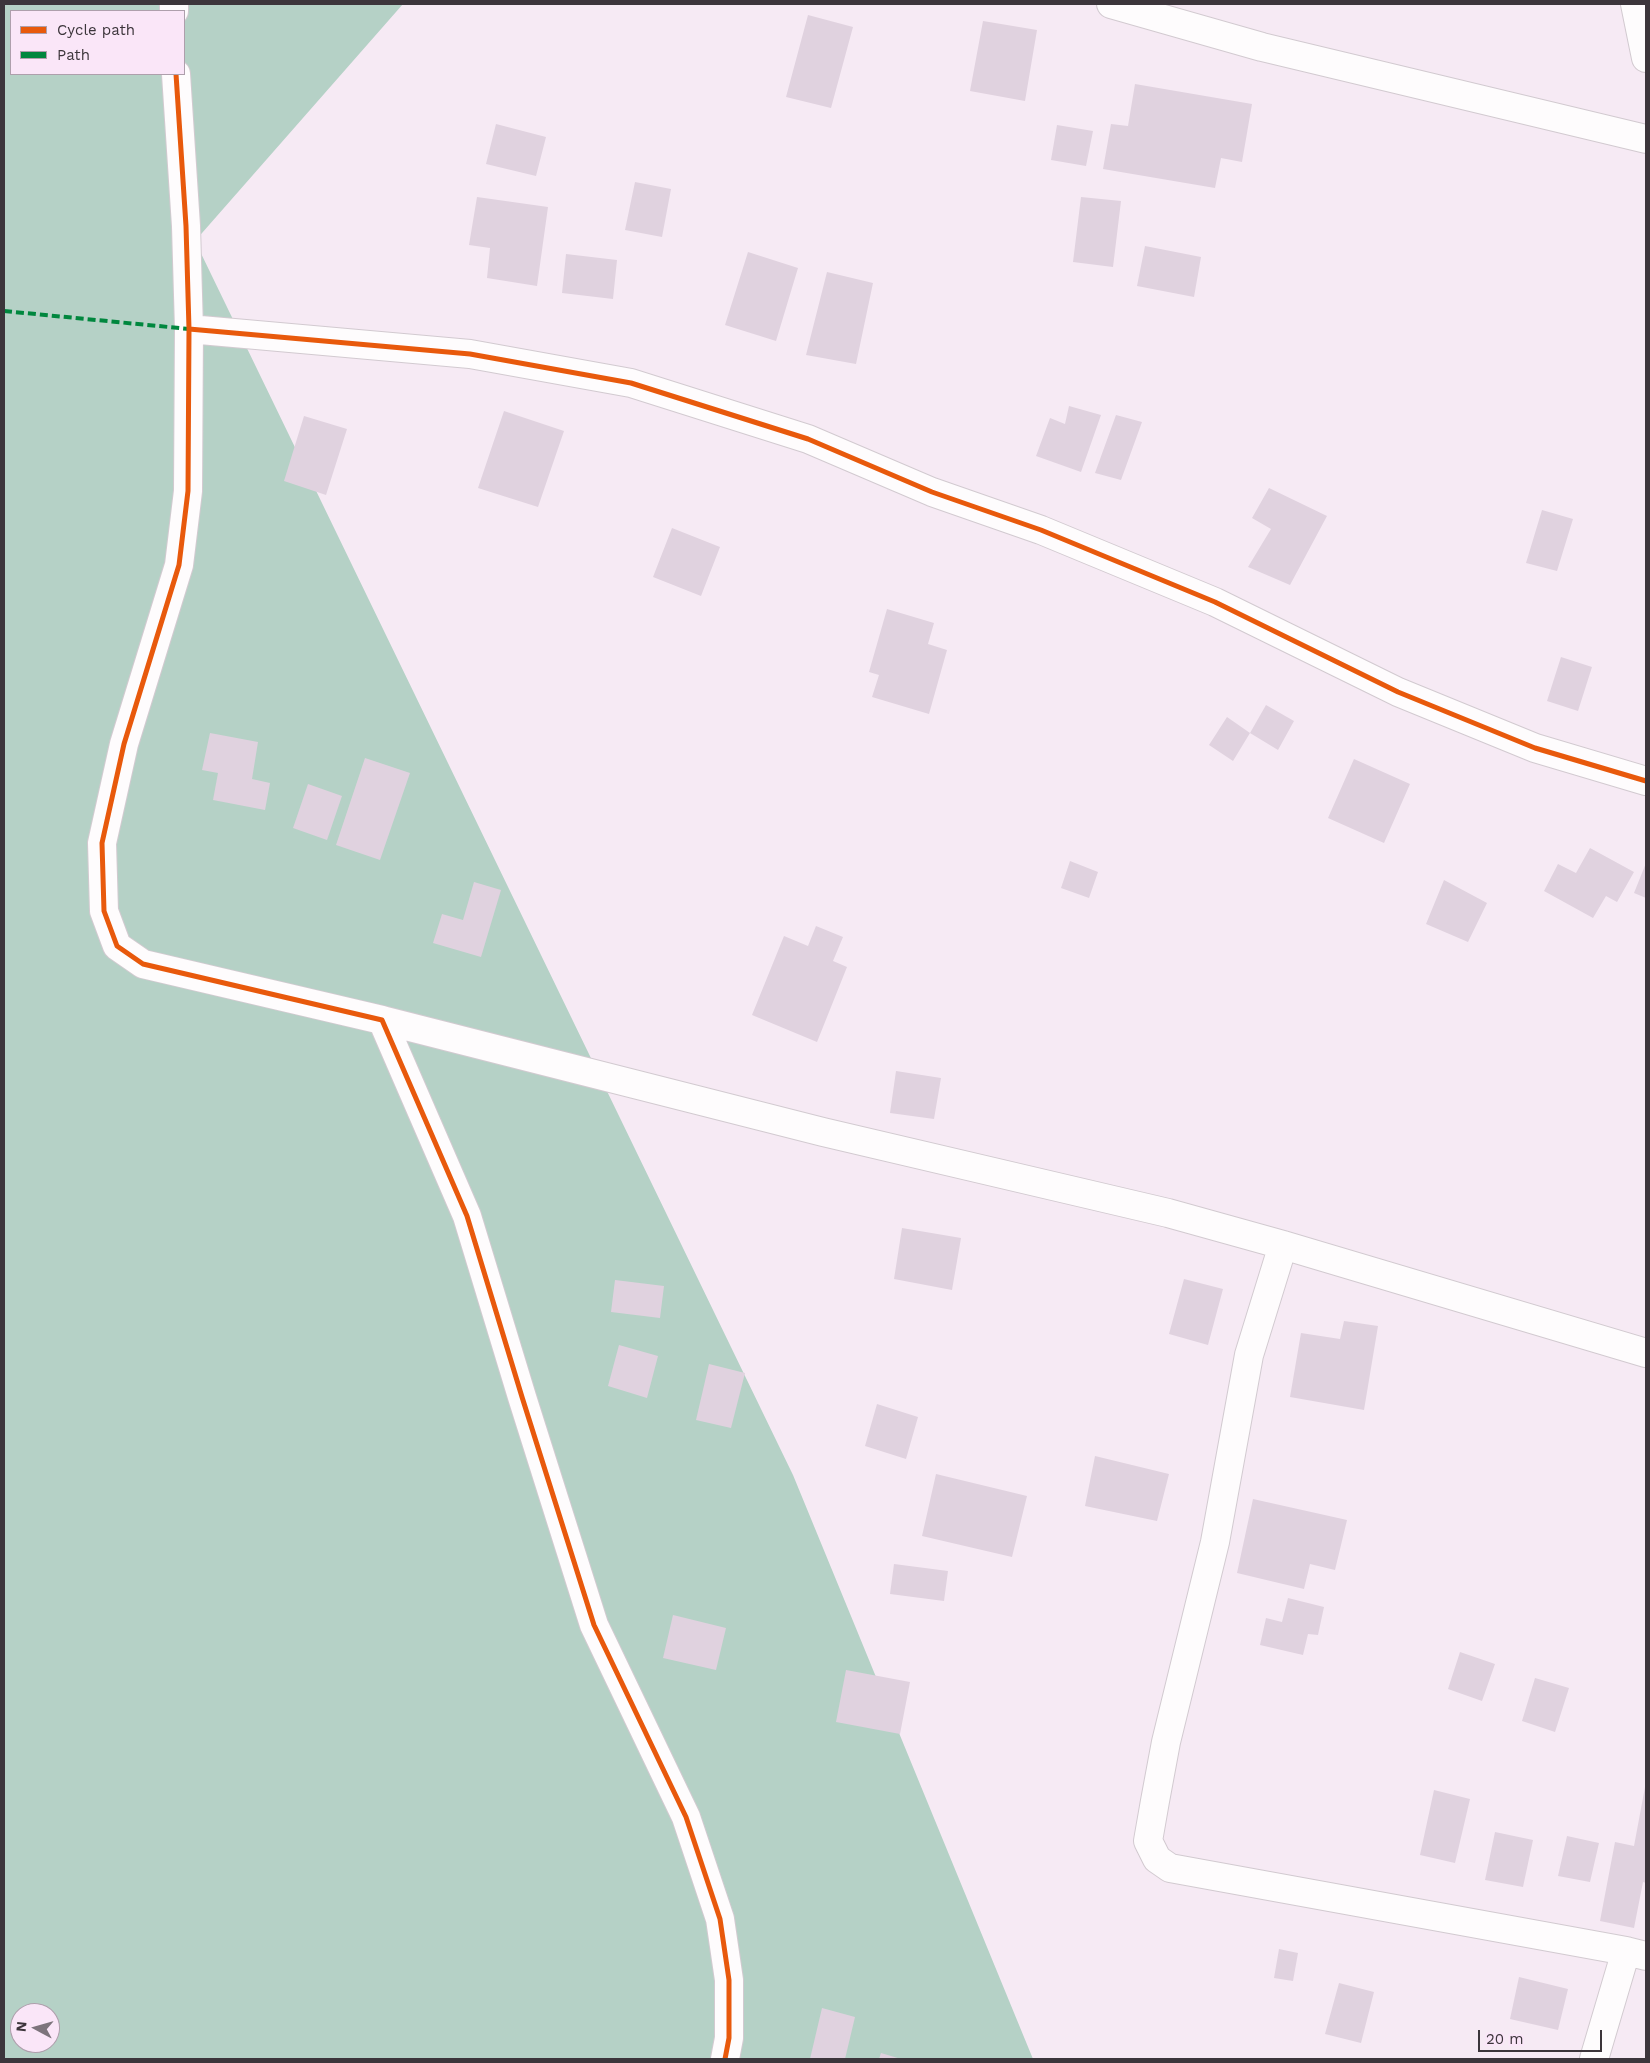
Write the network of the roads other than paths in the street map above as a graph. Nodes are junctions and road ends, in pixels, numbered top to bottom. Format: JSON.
{"nodes":[{"id":1,"x":1111,"y":4,"type":"edge"},
{"id":2,"x":1635,"y":4,"type":"edge"},
{"id":3,"x":1646,"y":58,"type":"edge"},
{"id":4,"x":176,"y":75,"type":"edge"},
{"id":5,"x":1646,"y":139,"type":"edge"},
{"id":6,"x":189,"y":329,"type":"junction"},
{"id":7,"x":1646,"y":781,"type":"edge"},
{"id":8,"x":382,"y":1020,"type":"junction"},
{"id":9,"x":1283,"y":1245,"type":"junction"},
{"id":10,"x":1646,"y":1353,"type":"edge"},
{"id":11,"x":1636,"y":1953,"type":"edge"},
{"id":12,"x":725,"y":2059,"type":"edge"},
{"id":13,"x":1594,"y":2059,"type":"edge"}],
"edges":[{"from":1,"to":5,"type":"street"},
{"from":2,"to":3,"type":"street"},
{"from":4,"to":6,"type":"street"},
{"from":6,"to":7,"type":"street"},
{"from":6,"to":8,"type":"street"},
{"from":8,"to":9,"type":"street"},
{"from":8,"to":12,"type":"street"},
{"from":9,"to":10,"type":"street"},
{"from":9,"to":11,"type":"street"},
{"from":11,"to":13,"type":"street"}]}
